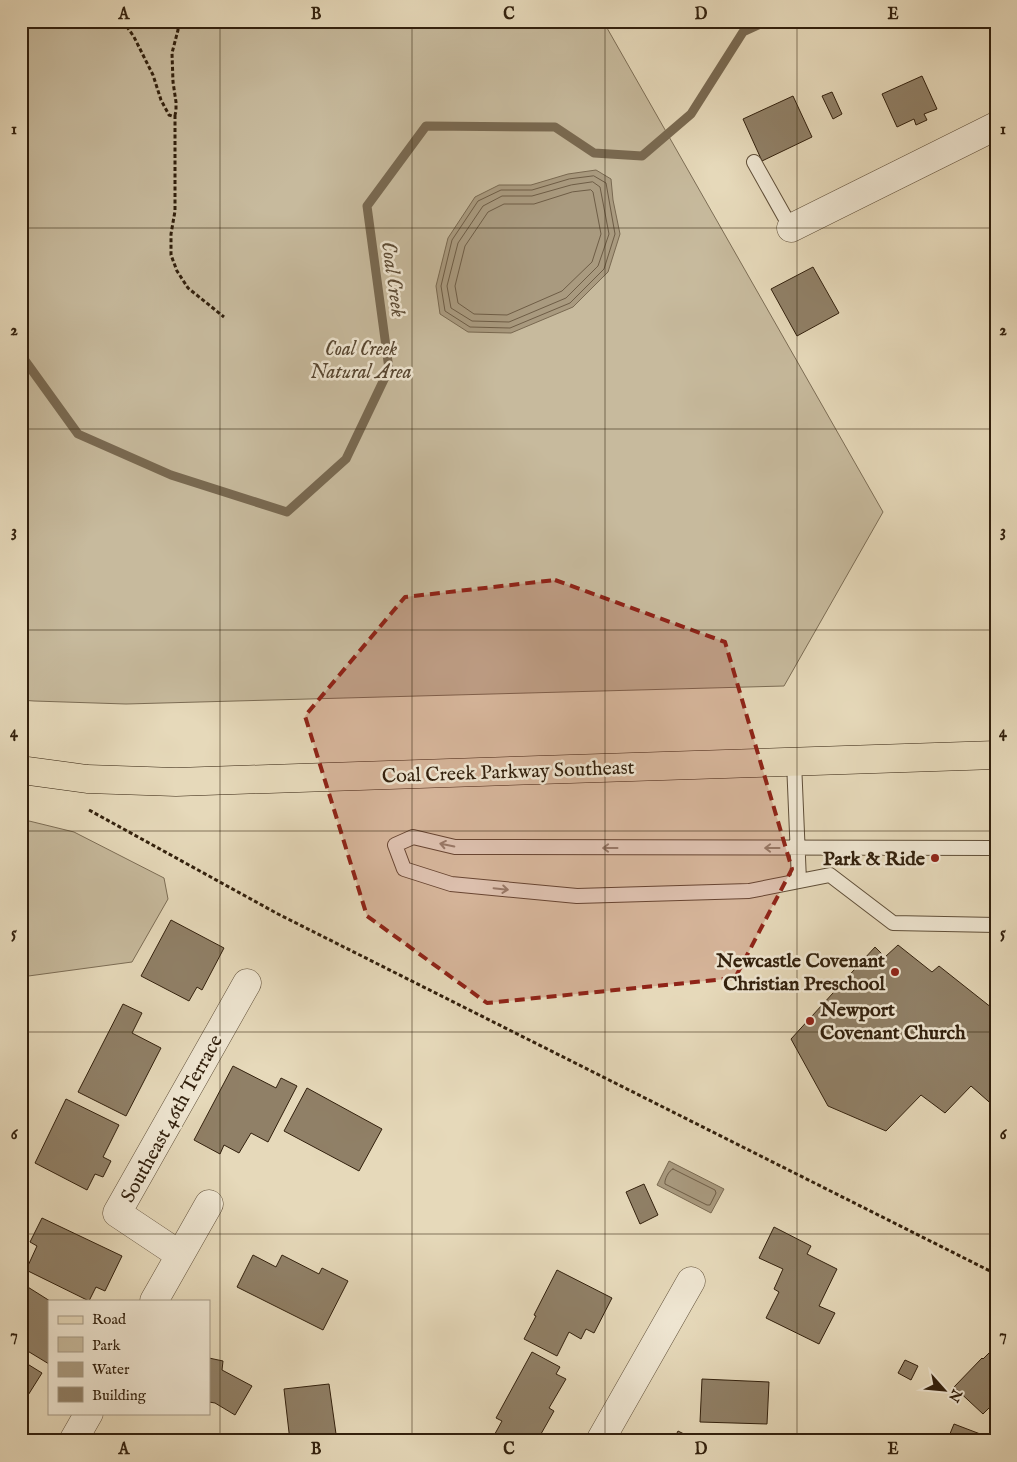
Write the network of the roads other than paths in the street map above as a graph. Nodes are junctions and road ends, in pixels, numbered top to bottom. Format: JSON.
{"nodes":[{"id":1,"x":996,"y":126,"type":"edge"},
{"id":2,"x":754,"y":162,"type":"dead end"},
{"id":3,"x":791,"y":228,"type":"joint"},
{"id":4,"x":996,"y":755,"type":"edge"},
{"id":5,"x":794,"y":762,"type":"junction"},
{"id":6,"x":21,"y":770,"type":"edge"},
{"id":7,"x":996,"y":848,"type":"edge"},
{"id":8,"x":797,"y":849,"type":"junction"},
{"id":9,"x":799,"y":881,"type":"junction"},
{"id":10,"x":996,"y":925,"type":"edge"},
{"id":11,"x":247,"y":983,"type":"dead end"},
{"id":12,"x":210,"y":1204,"type":"dead end"},
{"id":13,"x":180,"y":1255,"type":"junction"},
{"id":14,"x":691,"y":1281,"type":"dead end"},
{"id":15,"x":155,"y":1300,"type":"edge"},
{"id":16,"x":88,"y":1414,"type":"edge"},
{"id":17,"x":73,"y":1441,"type":"edge"},
{"id":18,"x":600,"y":1441,"type":"edge"}],
"edges":[{"from":1,"to":3,"type":"street"},
{"from":2,"to":3,"type":"lane"},
{"from":4,"to":5,"type":"main road","name":"Coal Creek Parkway Southeast"},
{"from":5,"to":6,"type":"main road","name":"Coal Creek Parkway Southeast"},
{"from":5,"to":8,"type":"lane"},
{"from":7,"to":8,"type":"lane"},
{"from":8,"to":9,"type":"lane"},
{"from":8,"to":9,"type":"lane","one_way":true},
{"from":9,"to":10,"type":"lane"},
{"from":11,"to":13,"type":"street","name":"Southeast 46th Terrace"},
{"from":12,"to":13,"type":"street"},
{"from":13,"to":15,"type":"street"},
{"from":14,"to":18,"type":"street"},
{"from":16,"to":17,"type":"street"}]}
